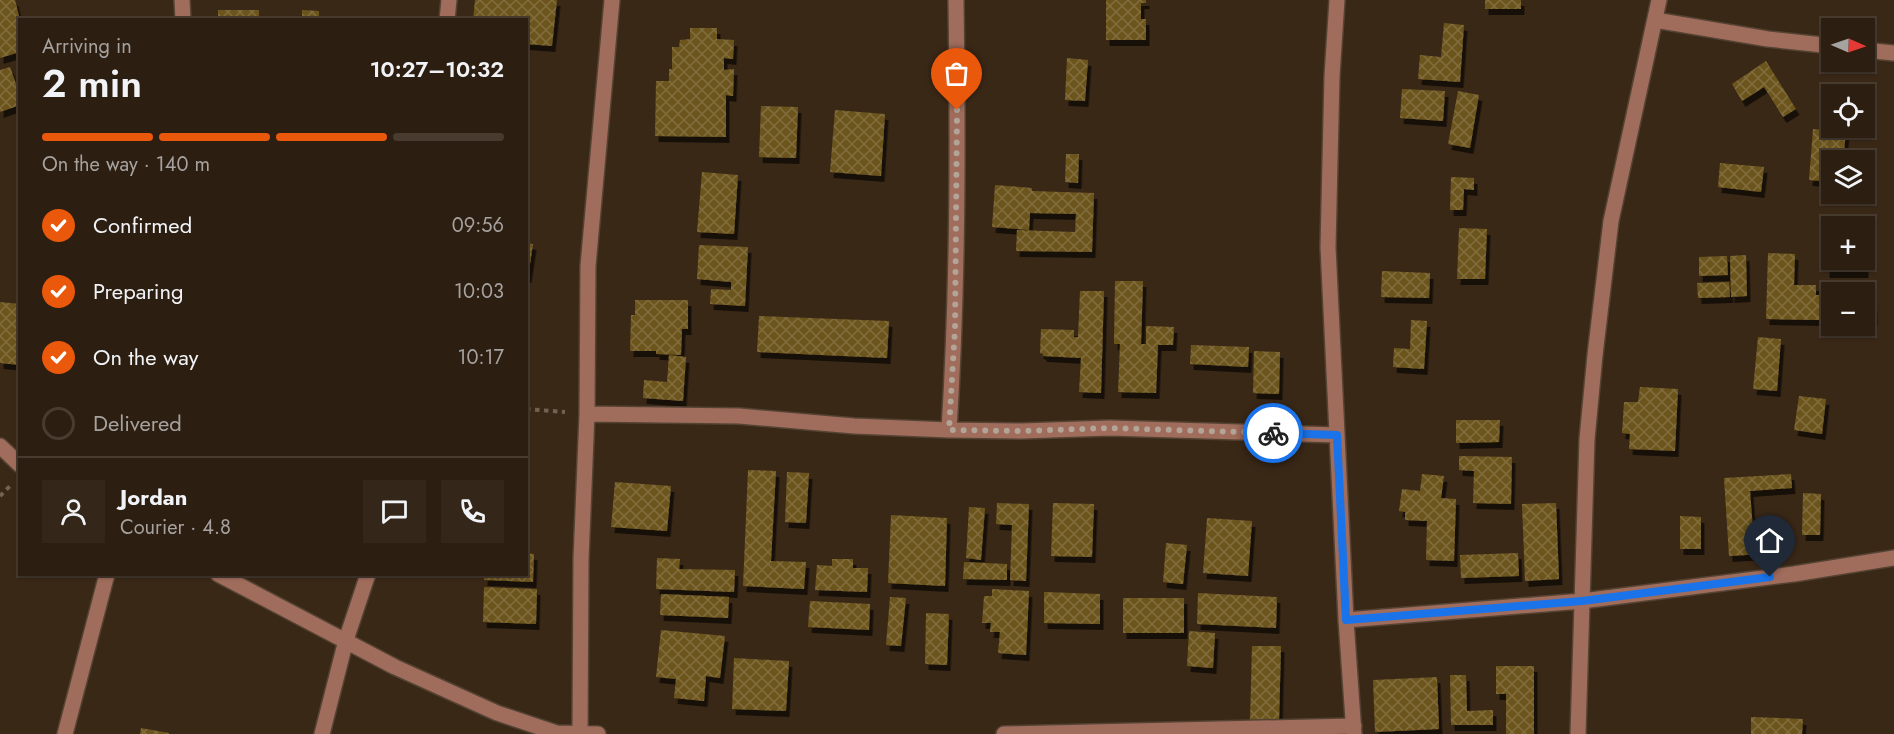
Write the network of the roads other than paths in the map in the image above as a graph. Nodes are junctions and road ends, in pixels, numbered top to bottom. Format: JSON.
{"nodes":[{"id":1,"x":182,"y":0,"type":"edge"},
{"id":2,"x":449,"y":0,"type":"edge"},
{"id":3,"x":612,"y":0,"type":"edge"},
{"id":4,"x":956,"y":0,"type":"edge"},
{"id":5,"x":1337,"y":0,"type":"edge"},
{"id":6,"x":1659,"y":0,"type":"edge"},
{"id":7,"x":183,"y":18,"type":"edge"},
{"id":8,"x":447,"y":18,"type":"edge"},
{"id":9,"x":1654,"y":20,"type":"junction"},
{"id":10,"x":1821,"y":45,"type":"edge"},
{"id":11,"x":1875,"y":51,"type":"edge"},
{"id":12,"x":1894,"y":53,"type":"edge"},
{"id":13,"x":587,"y":414,"type":"junction"},
{"id":14,"x":949,"y":430,"type":"junction"},
{"id":15,"x":1337,"y":435,"type":"junction"},
{"id":16,"x":0,"y":446,"type":"edge"},
{"id":17,"x":18,"y":463,"type":"edge"},
{"id":18,"x":1894,"y":558,"type":"edge"},
{"id":19,"x":106,"y":576,"type":"edge"},
{"id":20,"x":222,"y":576,"type":"edge"},
{"id":21,"x":367,"y":576,"type":"edge"},
{"id":22,"x":1582,"y":601,"type":"junction"},
{"id":23,"x":1346,"y":620,"type":"junction"},
{"id":24,"x":346,"y":640,"type":"junction"},
{"id":25,"x":1354,"y":730,"type":"edge"},
{"id":26,"x":65,"y":734,"type":"edge"},
{"id":27,"x":322,"y":734,"type":"edge"},
{"id":28,"x":556,"y":734,"type":"edge"},
{"id":29,"x":580,"y":734,"type":"edge"},
{"id":30,"x":598,"y":734,"type":"edge"},
{"id":31,"x":1004,"y":734,"type":"edge"},
{"id":32,"x":1021,"y":734,"type":"edge"},
{"id":33,"x":1578,"y":734,"type":"edge"}],
"edges":[{"from":1,"to":7,"type":"street"},
{"from":2,"to":8,"type":"street"},
{"from":3,"to":13,"type":"street"},
{"from":4,"to":14,"type":"street"},
{"from":5,"to":15,"type":"street"},
{"from":6,"to":9,"type":"street"},
{"from":9,"to":10,"type":"street"},
{"from":9,"to":22,"type":"street"},
{"from":11,"to":12,"type":"street"},
{"from":13,"to":14,"type":"street"},
{"from":13,"to":29,"type":"street"},
{"from":14,"to":15,"type":"street"},
{"from":15,"to":23,"type":"street"},
{"from":16,"to":17,"type":"street"},
{"from":18,"to":22,"type":"street"},
{"from":19,"to":26,"type":"street"},
{"from":20,"to":24,"type":"street"},
{"from":21,"to":24,"type":"street"},
{"from":22,"to":23,"type":"street"},
{"from":22,"to":33,"type":"street"},
{"from":23,"to":25,"type":"street"},
{"from":24,"to":27,"type":"street"},
{"from":24,"to":28,"type":"street"},
{"from":25,"to":32,"type":"street"},
{"from":28,"to":29,"type":"street"},
{"from":29,"to":30,"type":"street"},
{"from":31,"to":32,"type":"street"}]}
